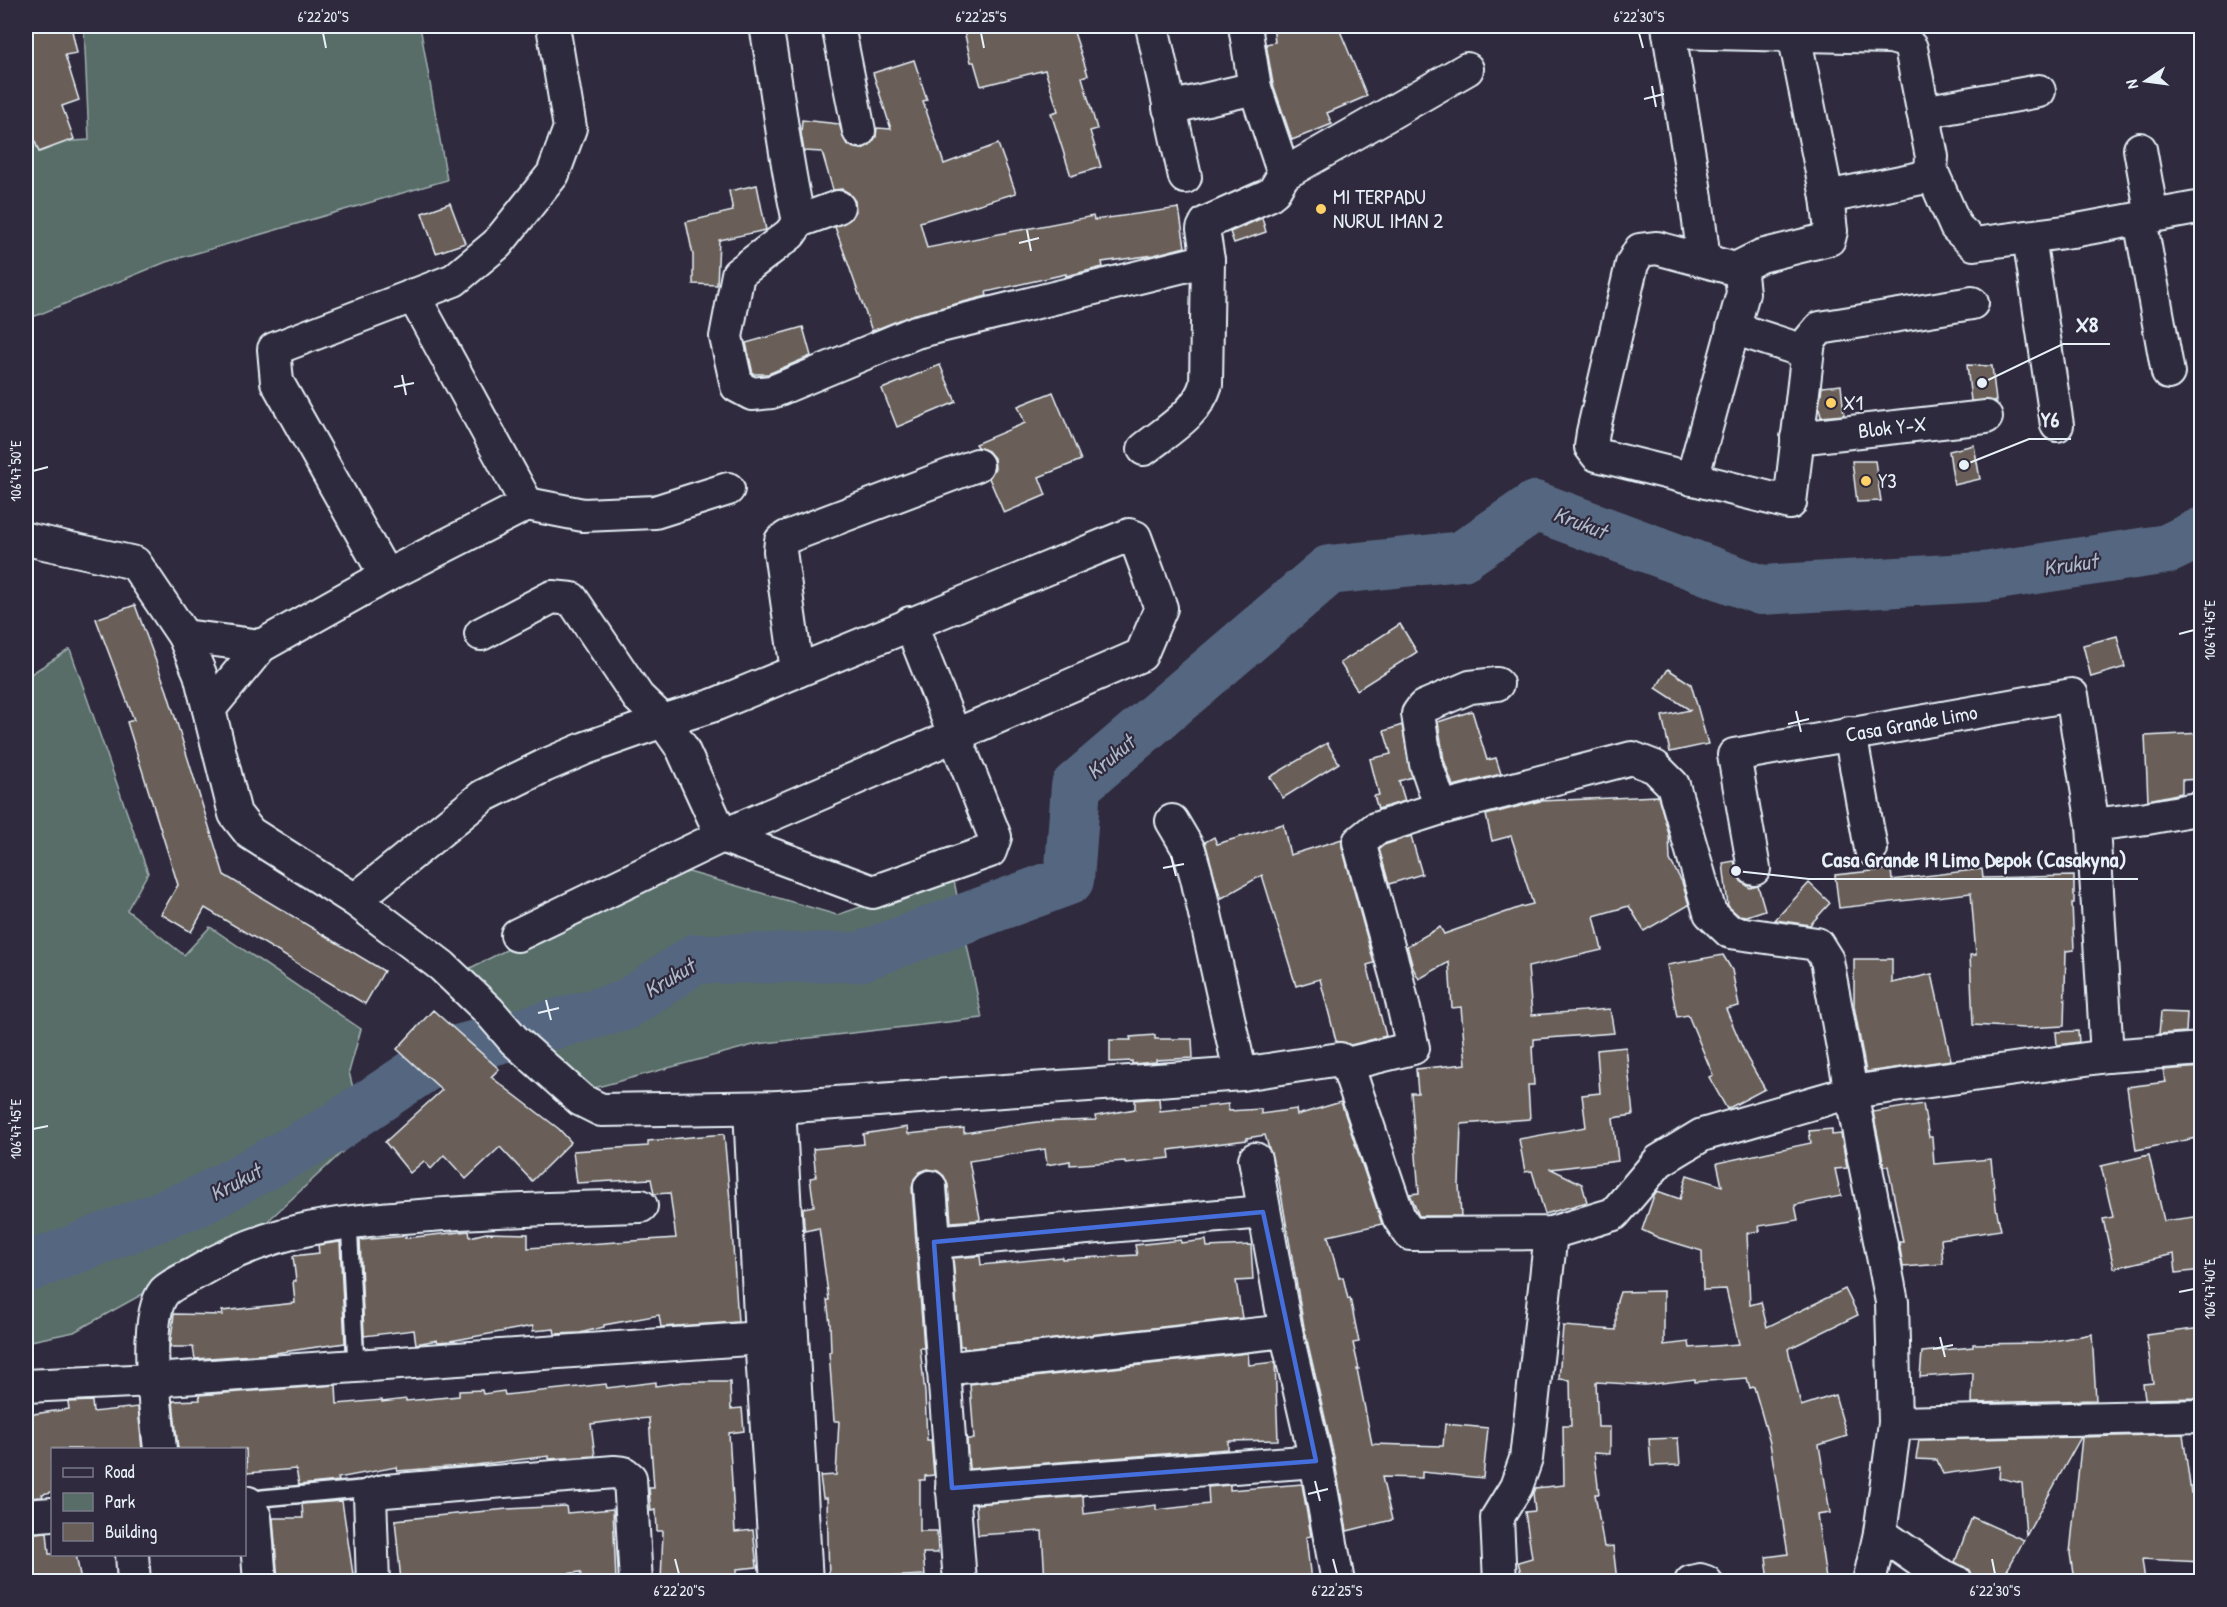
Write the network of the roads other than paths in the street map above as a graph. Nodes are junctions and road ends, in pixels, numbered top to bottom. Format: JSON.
{"nodes":[{"id":1,"x":553,"y":26,"type":"edge"},
{"id":2,"x":766,"y":26,"type":"edge"},
{"id":3,"x":838,"y":26,"type":"edge"},
{"id":4,"x":1152,"y":26,"type":"edge"},
{"id":5,"x":1245,"y":26,"type":"edge"},
{"id":6,"x":1668,"y":29,"type":"edge"},
{"id":7,"x":1794,"y":34,"type":"junction"},
{"id":8,"x":1467,"y":69,"type":"dead end"},
{"id":9,"x":1255,"y":88,"type":"junction"},
{"id":10,"x":2039,"y":91,"type":"dead end"},
{"id":11,"x":1169,"y":108,"type":"junction"},
{"id":12,"x":1923,"y":112,"type":"junction"},
{"id":13,"x":859,"y":131,"type":"dead end"},
{"id":14,"x":2140,"y":149,"type":"dead end"},
{"id":15,"x":1931,"y":170,"type":"junction"},
{"id":16,"x":1284,"y":174,"type":"junction"},
{"id":17,"x":1185,"y":177,"type":"dead end"},
{"id":18,"x":1827,"y":197,"type":"junction"},
{"id":19,"x":838,"y":207,"type":"dead end"},
{"id":20,"x":2202,"y":207,"type":"edge"},
{"id":21,"x":2146,"y":217,"type":"junction"},
{"id":22,"x":799,"y":221,"type":"junction"},
{"id":23,"x":2029,"y":237,"type":"junction"},
{"id":24,"x":1208,"y":260,"type":"junction"},
{"id":25,"x":1704,"y":260,"type":"junction"},
{"id":26,"x":1735,"y":269,"type":"junction"},
{"id":27,"x":413,"y":295,"type":"junction"},
{"id":28,"x":1972,"y":303,"type":"dead end"},
{"id":29,"x":1733,"y":328,"type":"junction"},
{"id":30,"x":1807,"y":352,"type":"junction"},
{"id":31,"x":2168,"y":373,"type":"dead end"},
{"id":32,"x":1986,"y":417,"type":"dead end"},
{"id":33,"x":2057,"y":424,"type":"dead end"},
{"id":34,"x":1797,"y":438,"type":"junction"},
{"id":35,"x":1144,"y":449,"type":"dead end"},
{"id":36,"x":977,"y":465,"type":"dead end"},
{"id":37,"x":1692,"y":479,"type":"junction"},
{"id":38,"x":728,"y":489,"type":"dead end"},
{"id":39,"x":527,"y":504,"type":"junction"},
{"id":40,"x":26,"y":539,"type":"edge"},
{"id":41,"x":386,"y":576,"type":"junction"},
{"id":42,"x":910,"y":623,"type":"junction"},
{"id":43,"x":481,"y":634,"type":"dead end"},
{"id":44,"x":184,"y":636,"type":"junction"},
{"id":45,"x":261,"y":646,"type":"junction"},
{"id":46,"x":797,"y":671,"type":"junction"},
{"id":47,"x":1497,"y":684,"type":"dead end"},
{"id":48,"x":209,"y":709,"type":"junction"},
{"id":49,"x":663,"y":721,"type":"junction"},
{"id":50,"x":1850,"y":734,"type":"junction"},
{"id":51,"x":955,"y":735,"type":"junction"},
{"id":52,"x":1440,"y":808,"type":"junction"},
{"id":53,"x":2202,"y":808,"type":"edge"},
{"id":54,"x":1172,"y":821,"type":"dead end"},
{"id":55,"x":2092,"y":825,"type":"junction"},
{"id":56,"x":722,"y":836,"type":"junction"},
{"id":57,"x":1870,"y":849,"type":"dead end"},
{"id":58,"x":1754,"y":869,"type":"dead end"},
{"id":59,"x":355,"y":900,"type":"junction"},
{"id":60,"x":517,"y":935,"type":"dead end"},
{"id":61,"x":2202,"y":1049,"type":"edge"},
{"id":62,"x":2106,"y":1056,"type":"junction"},
{"id":63,"x":1347,"y":1064,"type":"junction"},
{"id":64,"x":1242,"y":1074,"type":"junction"},
{"id":65,"x":1851,"y":1092,"type":"junction"},
{"id":66,"x":764,"y":1107,"type":"junction"},
{"id":67,"x":1255,"y":1159,"type":"dead end"},
{"id":68,"x":930,"y":1188,"type":"dead end"},
{"id":69,"x":641,"y":1206,"type":"dead end"},
{"id":70,"x":1263,"y":1212,"type":"junction"},
{"id":71,"x":349,"y":1221,"type":"junction"},
{"id":72,"x":1551,"y":1233,"type":"junction"},
{"id":73,"x":934,"y":1242,"type":"junction"},
{"id":74,"x":1286,"y":1331,"type":"junction"},
{"id":75,"x":776,"y":1337,"type":"junction"},
{"id":76,"x":356,"y":1366,"type":"junction"},
{"id":77,"x":943,"y":1369,"type":"junction"},
{"id":78,"x":153,"y":1380,"type":"junction"},
{"id":79,"x":26,"y":1386,"type":"edge"},
{"id":80,"x":2202,"y":1416,"type":"edge"},
{"id":81,"x":1895,"y":1423,"type":"junction"},
{"id":82,"x":160,"y":1448,"type":"edge"},
{"id":83,"x":1316,"y":1461,"type":"junction"},
{"id":84,"x":952,"y":1488,"type":"junction"},
{"id":85,"x":370,"y":1495,"type":"junction"},
{"id":86,"x":247,"y":1505,"type":"edge"},
{"id":87,"x":51,"y":1514,"type":"edge"},
{"id":88,"x":26,"y":1516,"type":"edge"},
{"id":89,"x":1880,"y":1533,"type":"junction"},
{"id":90,"x":132,"y":1556,"type":"edge"},
{"id":91,"x":134,"y":1581,"type":"edge"},
{"id":92,"x":260,"y":1581,"type":"edge"},
{"id":93,"x":374,"y":1581,"type":"edge"},
{"id":94,"x":636,"y":1581,"type":"edge"},
{"id":95,"x":777,"y":1581,"type":"edge"},
{"id":96,"x":806,"y":1581,"type":"edge"},
{"id":97,"x":960,"y":1581,"type":"edge"},
{"id":98,"x":1338,"y":1581,"type":"edge"},
{"id":99,"x":1500,"y":1581,"type":"edge"},
{"id":100,"x":1691,"y":1581,"type":"edge"},
{"id":101,"x":1706,"y":1581,"type":"edge"},
{"id":102,"x":1869,"y":1581,"type":"edge"},
{"id":103,"x":1956,"y":1581,"type":"edge"}],
"edges":[{"from":1,"to":27,"type":"street"},
{"from":2,"to":22,"type":"street"},
{"from":3,"to":13,"type":"street"},
{"from":4,"to":11,"type":"street"},
{"from":5,"to":9,"type":"street"},
{"from":6,"to":7,"type":"street"},
{"from":6,"to":25,"type":"street"},
{"from":7,"to":12,"type":"street"},
{"from":7,"to":18,"type":"street"},
{"from":8,"to":16,"type":"street"},
{"from":9,"to":11,"type":"street"},
{"from":9,"to":16,"type":"street"},
{"from":10,"to":12,"type":"street"},
{"from":11,"to":17,"type":"street"},
{"from":12,"to":15,"type":"street"},
{"from":14,"to":21,"type":"street"},
{"from":15,"to":18,"type":"street"},
{"from":15,"to":23,"type":"street"},
{"from":16,"to":24,"type":"street"},
{"from":18,"to":26,"type":"street"},
{"from":19,"to":22,"type":"street"},
{"from":20,"to":21,"type":"street"},
{"from":21,"to":23,"type":"street"},
{"from":21,"to":31,"type":"street"},
{"from":22,"to":24,"type":"street"},
{"from":23,"to":33,"type":"street"},
{"from":24,"to":35,"type":"street"},
{"from":25,"to":26,"type":"street"},
{"from":25,"to":37,"type":"street"},
{"from":26,"to":29,"type":"street"},
{"from":27,"to":39,"type":"street"},
{"from":27,"to":41,"type":"street"},
{"from":28,"to":30,"type":"street"},
{"from":29,"to":30,"type":"street"},
{"from":29,"to":37,"type":"street"},
{"from":30,"to":34,"type":"street"},
{"from":32,"to":34,"type":"street","name":"Blok Y-X"},
{"from":34,"to":37,"type":"street"},
{"from":36,"to":46,"type":"street"},
{"from":38,"to":39,"type":"street"},
{"from":39,"to":41,"type":"street"},
{"from":40,"to":44,"type":"street"},
{"from":41,"to":45,"type":"street"},
{"from":42,"to":46,"type":"street"},
{"from":42,"to":51,"type":"street"},
{"from":42,"to":51,"type":"street"},
{"from":43,"to":49,"type":"street"},
{"from":44,"to":45,"type":"street"},
{"from":44,"to":48,"type":"street"},
{"from":45,"to":48,"type":"street"},
{"from":46,"to":49,"type":"street"},
{"from":47,"to":52,"type":"street"},
{"from":48,"to":59,"type":"street"},
{"from":49,"to":56,"type":"street"},
{"from":49,"to":59,"type":"street"},
{"from":50,"to":55,"type":"street","name":"Casa Grande Limo"},
{"from":50,"to":57,"type":"street"},
{"from":50,"to":58,"type":"street","name":"Casa Grande Limo"},
{"from":51,"to":56,"type":"street"},
{"from":51,"to":56,"type":"street"},
{"from":52,"to":63,"type":"street"},
{"from":52,"to":65,"type":"street"},
{"from":53,"to":55,"type":"street"},
{"from":54,"to":64,"type":"street"},
{"from":55,"to":62,"type":"street"},
{"from":56,"to":60,"type":"street"},
{"from":59,"to":66,"type":"street"},
{"from":61,"to":62,"type":"street"},
{"from":62,"to":65,"type":"street"},
{"from":63,"to":64,"type":"street"},
{"from":63,"to":72,"type":"street"},
{"from":64,"to":66,"type":"street"},
{"from":65,"to":72,"type":"street"},
{"from":65,"to":81,"type":"street"},
{"from":66,"to":75,"type":"street"},
{"from":67,"to":70,"type":"street"},
{"from":68,"to":73,"type":"street"},
{"from":69,"to":71,"type":"street"},
{"from":70,"to":73,"type":"street"},
{"from":70,"to":74,"type":"street"},
{"from":71,"to":76,"type":"lane"},
{"from":71,"to":78,"type":"street"},
{"from":72,"to":99,"type":"street"},
{"from":73,"to":77,"type":"street"},
{"from":74,"to":77,"type":"street"},
{"from":74,"to":83,"type":"street"},
{"from":75,"to":76,"type":"street"},
{"from":75,"to":95,"type":"street"},
{"from":75,"to":96,"type":"street"},
{"from":76,"to":78,"type":"street"},
{"from":77,"to":84,"type":"street"},
{"from":78,"to":79,"type":"street"},
{"from":78,"to":82,"type":"street"},
{"from":80,"to":81,"type":"street"},
{"from":81,"to":89,"type":"street"},
{"from":83,"to":84,"type":"street"},
{"from":83,"to":98,"type":"street"},
{"from":84,"to":97,"type":"street"},
{"from":85,"to":86,"type":"lane"},
{"from":85,"to":93,"type":"street"},
{"from":85,"to":94,"type":"street"},
{"from":86,"to":92,"type":"street"},
{"from":87,"to":88,"type":"street"},
{"from":89,"to":102,"type":"street"},
{"from":89,"to":103,"type":"street"},
{"from":90,"to":91,"type":"street"},
{"from":100,"to":101,"type":"street"}]}
